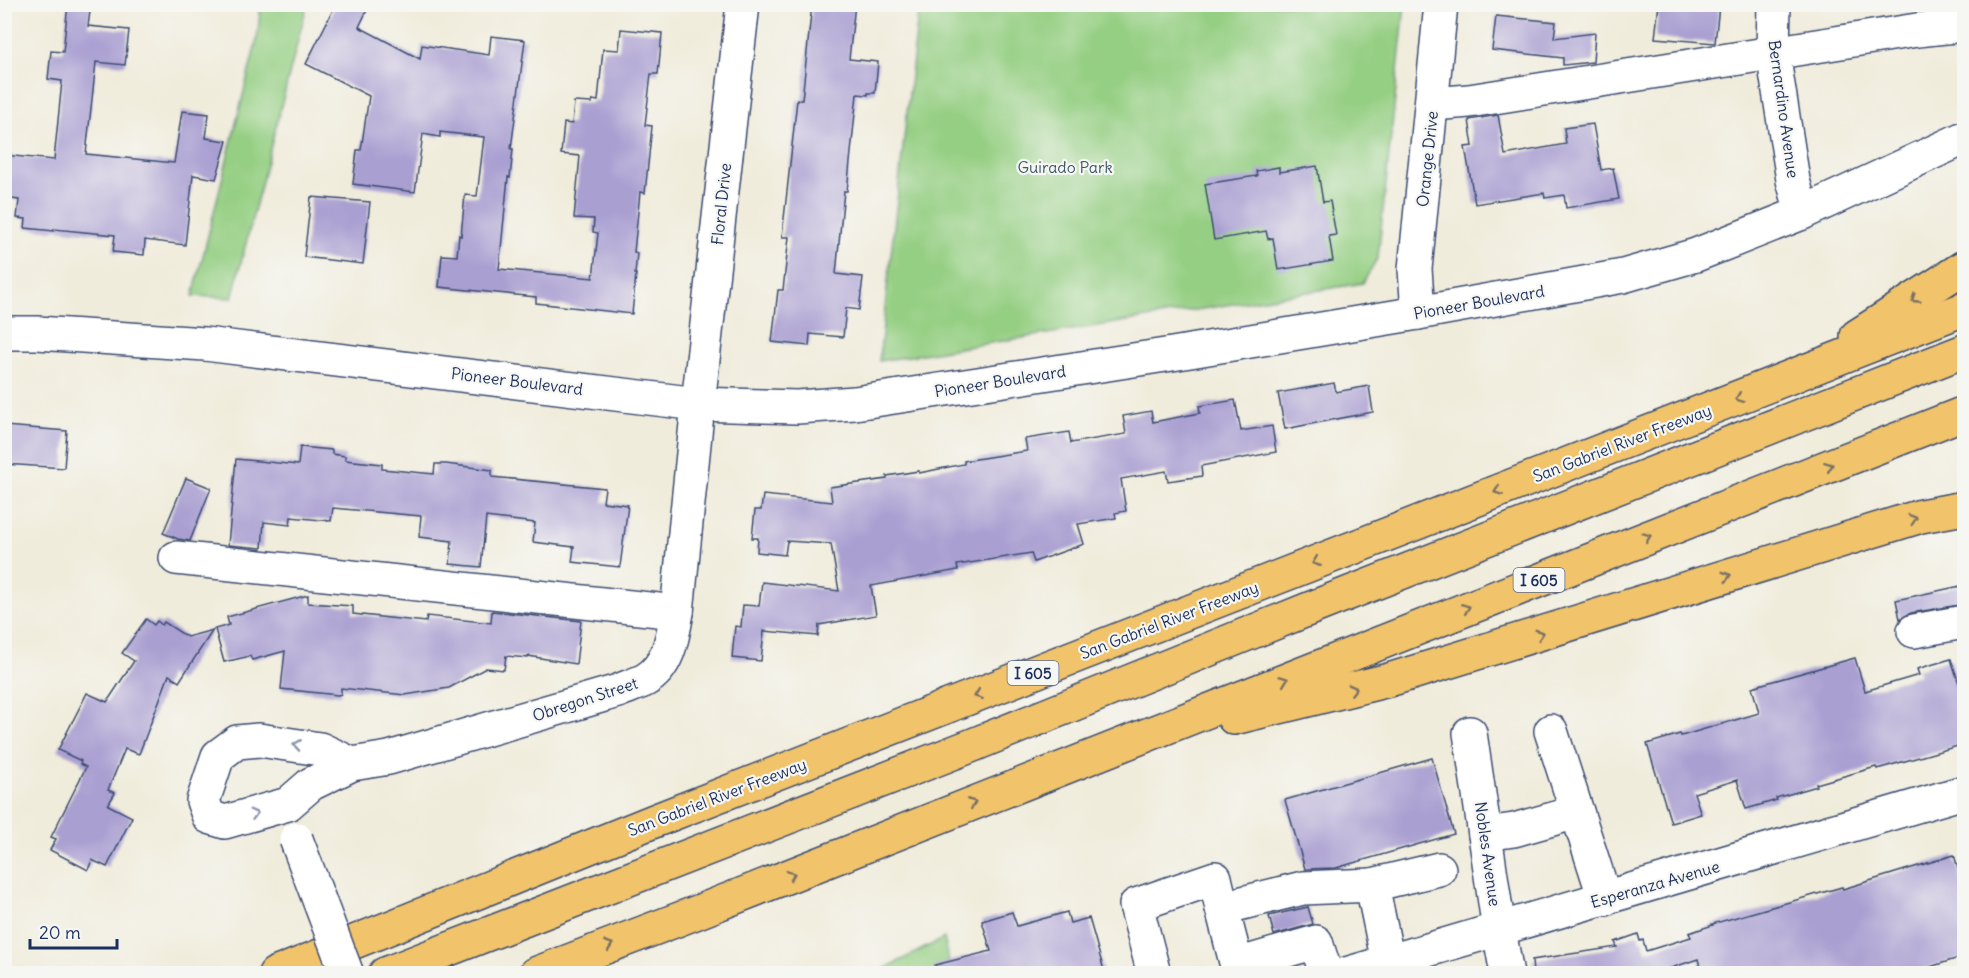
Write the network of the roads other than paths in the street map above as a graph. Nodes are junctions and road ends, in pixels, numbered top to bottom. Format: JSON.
{"nodes":[{"id":1,"x":743,"y":4,"type":"edge"},
{"id":2,"x":1442,"y":4,"type":"edge"},
{"id":3,"x":1774,"y":4,"type":"edge"},
{"id":4,"x":1965,"y":25,"type":"edge"},
{"id":5,"x":1773,"y":53,"type":"junction"},
{"id":6,"x":1432,"y":104,"type":"junction"},
{"id":7,"x":1965,"y":138,"type":"edge"},
{"id":8,"x":1802,"y":213,"type":"junction"},
{"id":9,"x":1965,"y":267,"type":"edge"},
{"id":10,"x":1965,"y":309,"type":"edge"},
{"id":11,"x":1418,"y":313,"type":"junction"},
{"id":12,"x":4,"y":333,"type":"edge"},
{"id":13,"x":1965,"y":351,"type":"edge"},
{"id":14,"x":1965,"y":370,"type":"edge"},
{"id":15,"x":1793,"y":377,"type":"junction"},
{"id":16,"x":698,"y":404,"type":"junction"},
{"id":17,"x":1965,"y":413,"type":"edge"},
{"id":18,"x":1965,"y":508,"type":"edge"},
{"id":19,"x":176,"y":558,"type":"dead end"},
{"id":20,"x":677,"y":612,"type":"junction"},
{"id":21,"x":1965,"y":622,"type":"edge"},
{"id":22,"x":1914,"y":631,"type":"dead end"},
{"id":23,"x":1551,"y":731,"type":"dead end"},
{"id":24,"x":1470,"y":733,"type":"dead end"},
{"id":25,"x":1113,"y":747,"type":"junction"},
{"id":26,"x":352,"y":764,"type":"junction"},
{"id":27,"x":1965,"y":792,"type":"edge"},
{"id":28,"x":288,"y":804,"type":"junction"},
{"id":29,"x":1577,"y":812,"type":"junction"},
{"id":30,"x":1485,"y":834,"type":"junction"},
{"id":31,"x":1439,"y":869,"type":"dead end"},
{"id":32,"x":1372,"y":885,"type":"junction"},
{"id":33,"x":1605,"y":898,"type":"junction"},
{"id":34,"x":1222,"y":909,"type":"junction"},
{"id":35,"x":1499,"y":930,"type":"junction"},
{"id":36,"x":1388,"y":962,"type":"junction"},
{"id":37,"x":1238,"y":969,"type":"edge"},
{"id":38,"x":275,"y":974,"type":"edge"},
{"id":39,"x":346,"y":974,"type":"edge"},
{"id":40,"x":385,"y":974,"type":"edge"},
{"id":41,"x":428,"y":974,"type":"edge"},
{"id":42,"x":535,"y":974,"type":"edge"},
{"id":43,"x":1154,"y":974,"type":"edge"},
{"id":44,"x":1326,"y":974,"type":"edge"},
{"id":45,"x":1346,"y":974,"type":"edge"},
{"id":46,"x":1507,"y":974,"type":"edge"}],
"edges":[{"from":1,"to":16,"type":"street","name":"Floral Drive"},
{"from":2,"to":6,"type":"street","name":"Orange Drive"},
{"from":3,"to":5,"type":"street","name":"Bernardino Avenue"},
{"from":4,"to":5,"type":"street"},
{"from":5,"to":6,"type":"street"},
{"from":5,"to":8,"type":"street","name":"Bernardino Avenue"},
{"from":6,"to":11,"type":"street","name":"Orange Drive"},
{"from":7,"to":8,"type":"street","name":"Pioneer Boulevard"},
{"from":8,"to":11,"type":"street","name":"Pioneer Boulevard"},
{"from":9,"to":15,"type":"highway","one_way":true},
{"from":10,"to":15,"type":"highway","name":"San Gabriel River Freeway","number":"I 605"},
{"from":11,"to":16,"type":"street","name":"Pioneer Boulevard"},
{"from":12,"to":16,"type":"street","name":"Pioneer Boulevard"},
{"from":13,"to":40,"type":"highway"},
{"from":14,"to":41,"type":"highway"},
{"from":15,"to":38,"type":"highway","name":"San Gabriel River Freeway","number":"I 605","one_way":true},
{"from":16,"to":20,"type":"street","name":"Obregon Street"},
{"from":25,"to":17,"type":"highway","number":"I 605","one_way":true},
{"from":25,"to":18,"type":"highway","one_way":true},
{"from":19,"to":20,"type":"street"},
{"from":20,"to":26,"type":"street","name":"Obregon Street"},
{"from":21,"to":22,"type":"street"},
{"from":23,"to":29,"type":"street"},
{"from":24,"to":30,"type":"street","name":"Nobles Avenue"},
{"from":42,"to":25,"type":"highway","number":"I 605","one_way":true},
{"from":26,"to":28,"type":"street","name":"Obregon Street"},
{"from":26,"to":28,"type":"street","name":"Obregon Street","one_way":true},
{"from":27,"to":33,"type":"street","name":"Esperanza Avenue"},
{"from":28,"to":39,"type":"street","bridge":true},
{"from":29,"to":30,"type":"street"},
{"from":29,"to":33,"type":"street"},
{"from":30,"to":35,"type":"street","name":"Nobles Avenue"},
{"from":31,"to":32,"type":"street"},
{"from":32,"to":34,"type":"street"},
{"from":32,"to":36,"type":"street"},
{"from":33,"to":35,"type":"street","name":"Esperanza Avenue"},
{"from":34,"to":37,"type":"street"},
{"from":34,"to":43,"type":"street"},
{"from":35,"to":36,"type":"street","name":"Esperanza Avenue"},
{"from":35,"to":46,"type":"street","name":"Nobles Avenue"},
{"from":36,"to":45,"type":"street","name":"Esperanza Avenue"},
{"from":37,"to":44,"type":"street"}]}
